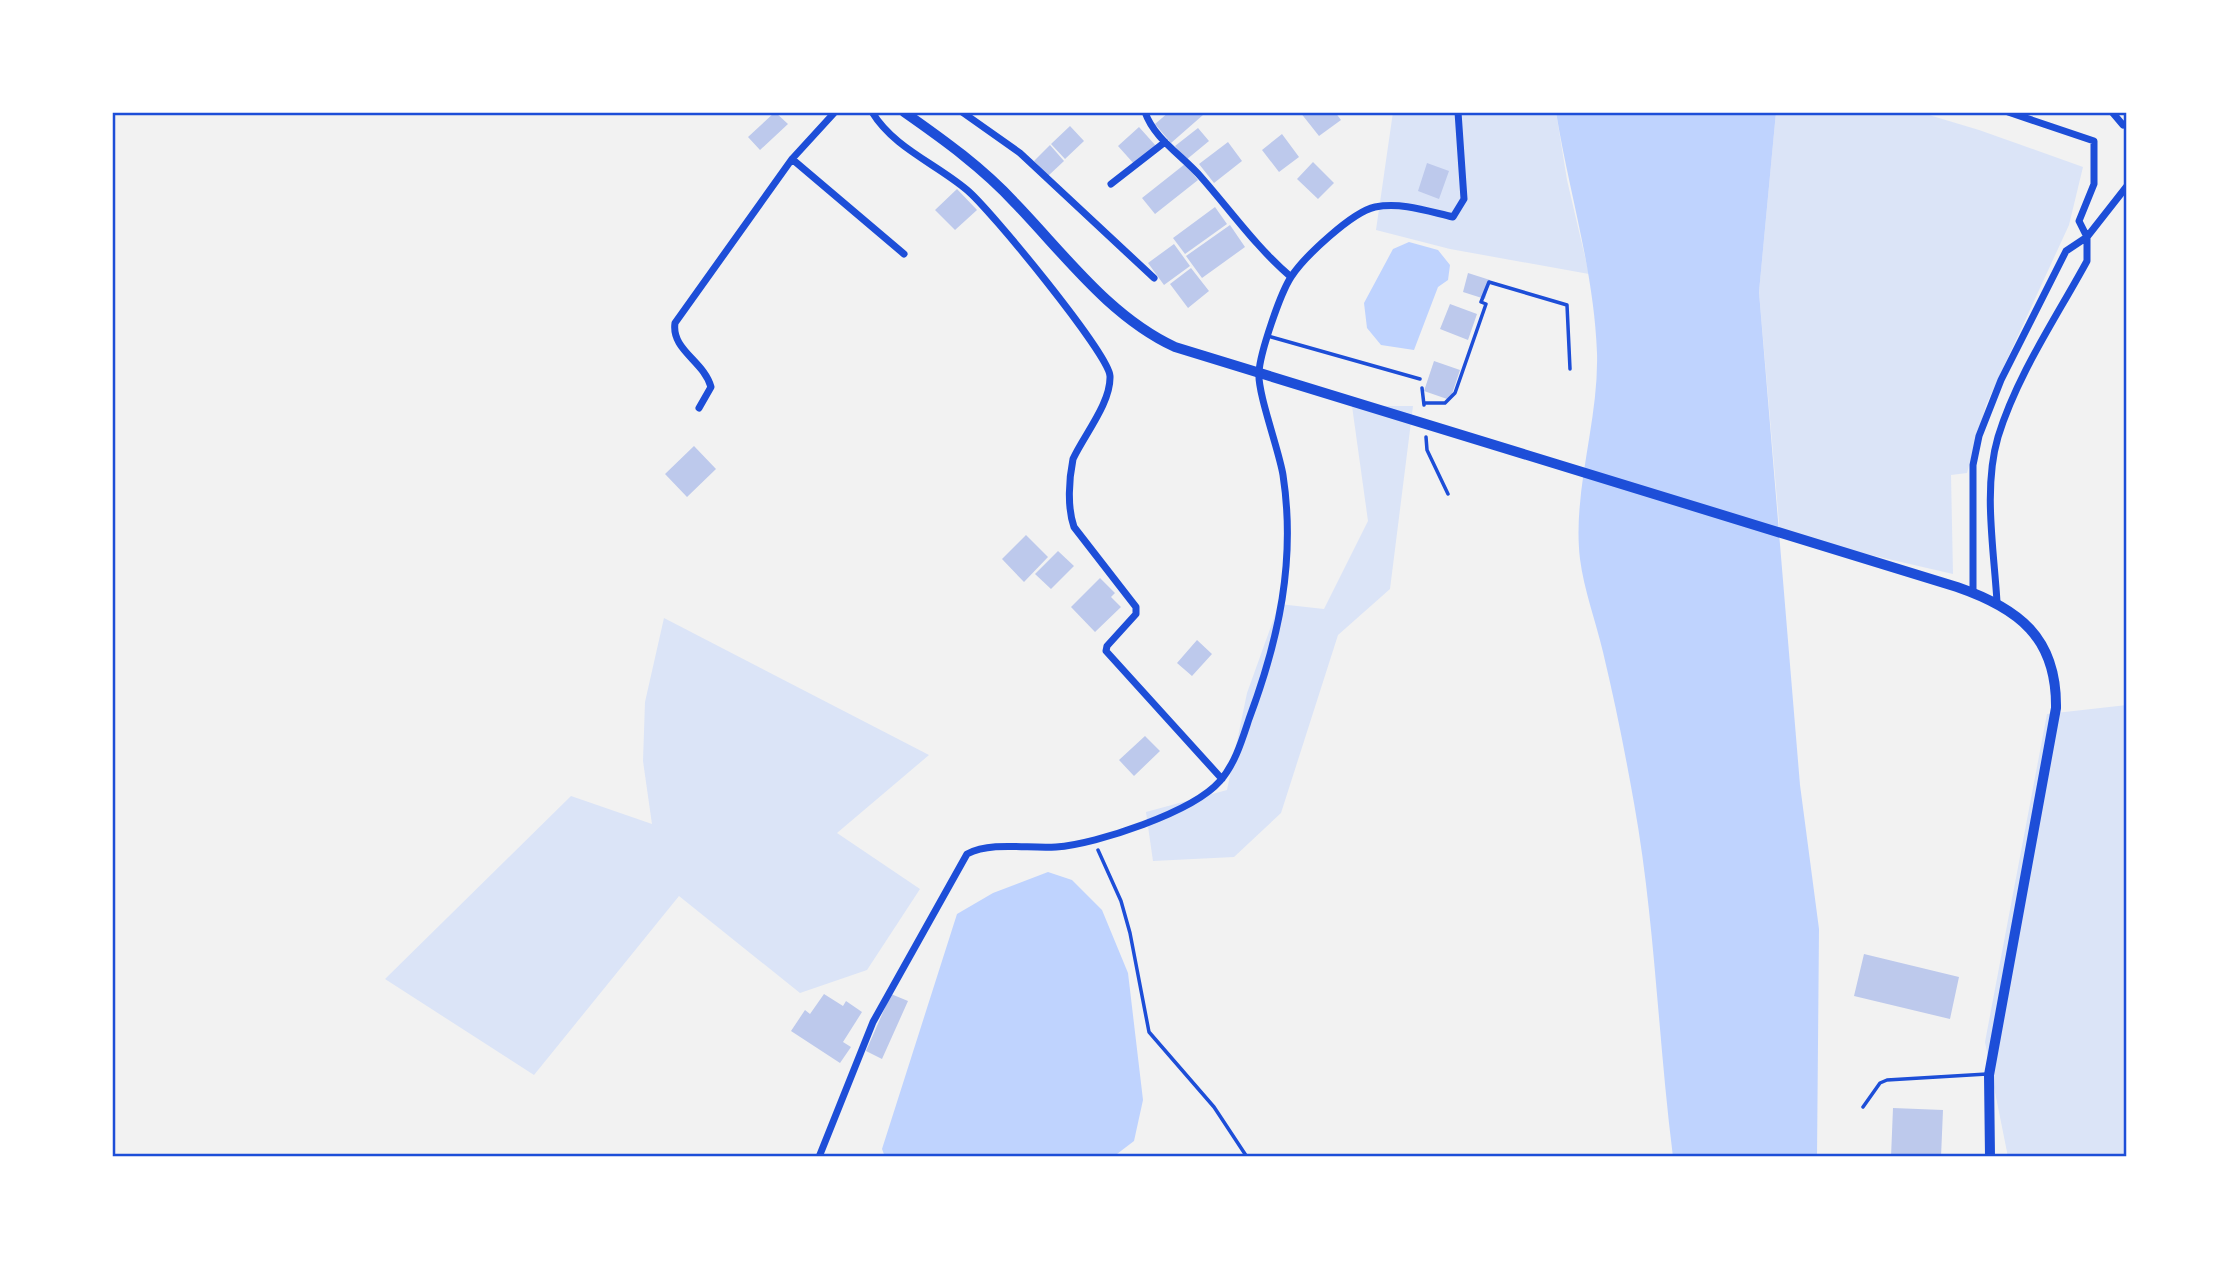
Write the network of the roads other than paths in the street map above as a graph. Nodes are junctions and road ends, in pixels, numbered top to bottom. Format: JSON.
{"nodes":[{"id":1,"x":835,"y":112,"type":"edge"},
{"id":2,"x":872,"y":112,"type":"edge"},
{"id":3,"x":904,"y":112,"type":"edge"},
{"id":4,"x":962,"y":112,"type":"edge"},
{"id":5,"x":1145,"y":112,"type":"edge"},
{"id":6,"x":1458,"y":112,"type":"edge"},
{"id":7,"x":2008,"y":112,"type":"edge"},
{"id":8,"x":2112,"y":112,"type":"edge"},
{"id":9,"x":2123,"y":125,"type":"dead end"},
{"id":10,"x":1165,"y":142,"type":"junction"},
{"id":11,"x":792,"y":159,"type":"junction"},
{"id":12,"x":1111,"y":184,"type":"dead end"},
{"id":13,"x":2127,"y":186,"type":"edge"},
{"id":14,"x":2087,"y":237,"type":"junction"},
{"id":15,"x":904,"y":254,"type":"dead end"},
{"id":16,"x":1291,"y":277,"type":"junction"},
{"id":17,"x":1154,"y":278,"type":"dead end"},
{"id":18,"x":1268,"y":336,"type":"junction"},
{"id":19,"x":1258,"y":374,"type":"junction"},
{"id":20,"x":1420,"y":379,"type":"dead end"},
{"id":21,"x":699,"y":408,"type":"dead end"},
{"id":22,"x":1973,"y":593,"type":"junction"},
{"id":23,"x":1997,"y":602,"type":"junction"},
{"id":24,"x":1222,"y":779,"type":"junction"},
{"id":25,"x":1989,"y":1074,"type":"junction"},
{"id":26,"x":1863,"y":1107,"type":"dead end"},
{"id":27,"x":819,"y":1157,"type":"edge"},
{"id":28,"x":1990,"y":1157,"type":"edge"}],
"edges":[{"from":1,"to":11,"type":"street"},
{"from":2,"to":24,"type":"street"},
{"from":3,"to":19,"type":"main road"},
{"from":4,"to":17,"type":"street"},
{"from":5,"to":10,"type":"street"},
{"from":6,"to":16,"type":"street"},
{"from":7,"to":14,"type":"street"},
{"from":8,"to":9,"type":"street"},
{"from":10,"to":12,"type":"street"},
{"from":10,"to":16,"type":"street"},
{"from":11,"to":15,"type":"street"},
{"from":11,"to":21,"type":"street"},
{"from":13,"to":14,"type":"street"},
{"from":14,"to":22,"type":"street"},
{"from":14,"to":23,"type":"street"},
{"from":16,"to":18,"type":"street"},
{"from":18,"to":19,"type":"street"},
{"from":18,"to":20,"type":"lane"},
{"from":19,"to":22,"type":"main road"},
{"from":19,"to":24,"type":"street"},
{"from":22,"to":23,"type":"main road"},
{"from":23,"to":25,"type":"main road"},
{"from":24,"to":27,"type":"street"},
{"from":25,"to":26,"type":"lane"},
{"from":25,"to":28,"type":"main road"}]}
